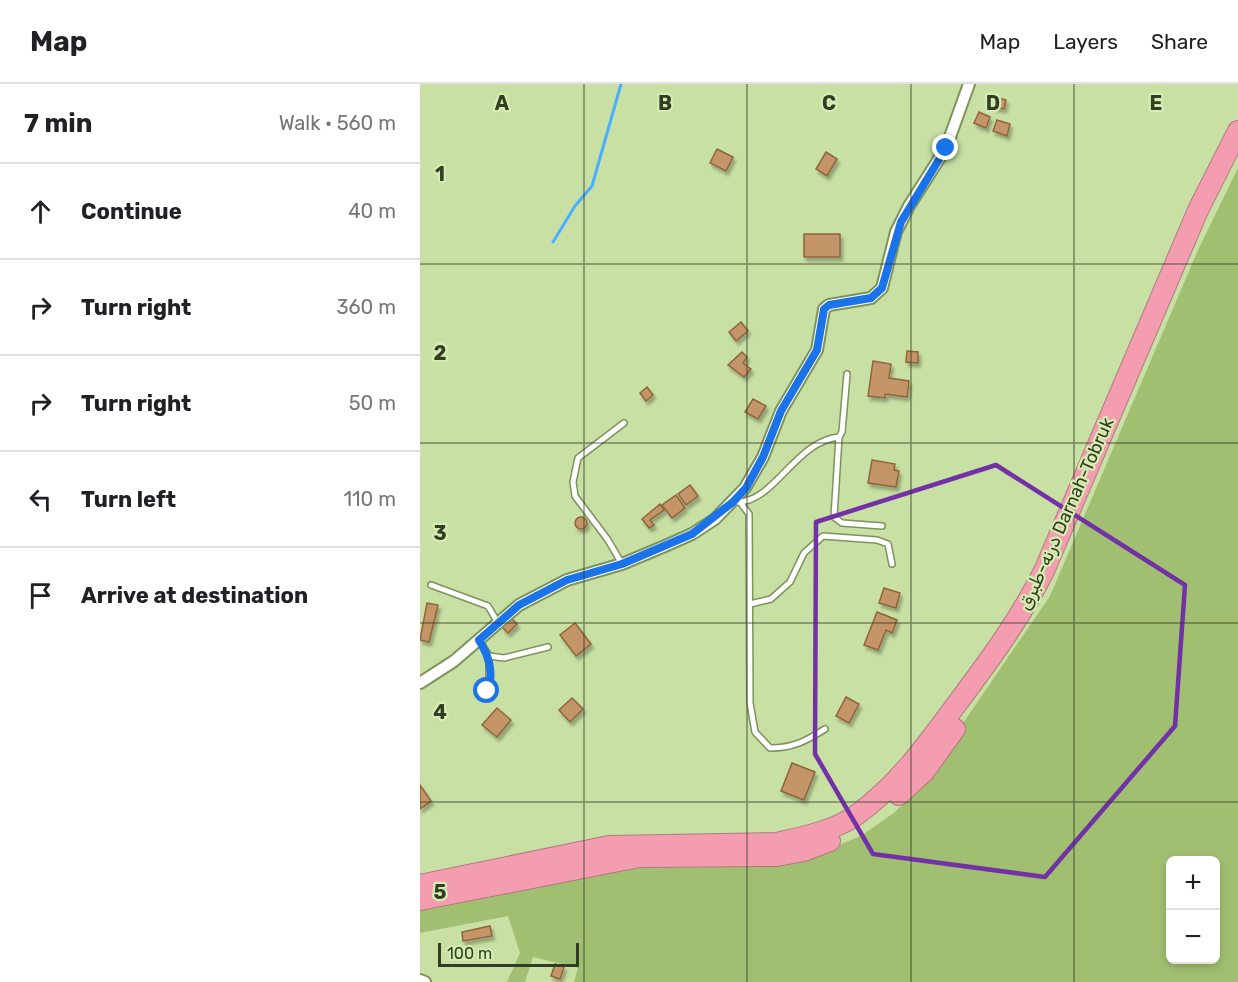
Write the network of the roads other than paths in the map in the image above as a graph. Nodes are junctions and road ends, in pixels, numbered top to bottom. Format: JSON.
{"nodes":[{"id":1,"x":969,"y":84,"type":"edge"},
{"id":2,"x":1238,"y":131,"type":"edge"},
{"id":3,"x":1238,"y":159,"type":"edge"},
{"id":4,"x":847,"y":374,"type":"dead end"},
{"id":5,"x":624,"y":423,"type":"dead end"},
{"id":6,"x":839,"y":437,"type":"junction"},
{"id":7,"x":736,"y":502,"type":"junction"},
{"id":8,"x":882,"y":526,"type":"dead end"},
{"id":9,"x":622,"y":564,"type":"junction"},
{"id":10,"x":892,"y":564,"type":"dead end"},
{"id":11,"x":431,"y":585,"type":"dead end"},
{"id":12,"x":750,"y":604,"type":"junction"},
{"id":13,"x":498,"y":623,"type":"junction"},
{"id":14,"x":479,"y":640,"type":"junction"},
{"id":15,"x":548,"y":647,"type":"dead end"},
{"id":16,"x":489,"y":656,"type":"junction"},
{"id":17,"x":420,"y":683,"type":"edge"},
{"id":18,"x":487,"y":691,"type":"dead end"},
{"id":19,"x":825,"y":729,"type":"dead end"},
{"id":20,"x":420,"y":885,"type":"edge"},
{"id":21,"x":420,"y":900,"type":"edge"},
{"id":22,"x":420,"y":980,"type":"edge"},
{"id":23,"x":425,"y":982,"type":"edge"}],
"edges":[{"from":1,"to":7,"type":"street"},
{"from":2,"to":20,"type":"highway","name":"درنه-طبرق Darnah-Tobruk"},
{"from":3,"to":21,"type":"highway","name":"درنه-طبرق Darnah-Tobruk"},
{"from":4,"to":6,"type":"lane"},
{"from":5,"to":9,"type":"lane"},
{"from":6,"to":7,"type":"lane"},
{"from":6,"to":8,"type":"lane"},
{"from":7,"to":9,"type":"street"},
{"from":7,"to":12,"type":"lane"},
{"from":9,"to":13,"type":"street"},
{"from":10,"to":12,"type":"lane"},
{"from":11,"to":13,"type":"lane"},
{"from":12,"to":19,"type":"lane"},
{"from":13,"to":14,"type":"street"},
{"from":14,"to":16,"type":"lane"},
{"from":14,"to":17,"type":"street"},
{"from":15,"to":16,"type":"lane"},
{"from":16,"to":18,"type":"lane"},
{"from":22,"to":23,"type":"street"}]}
